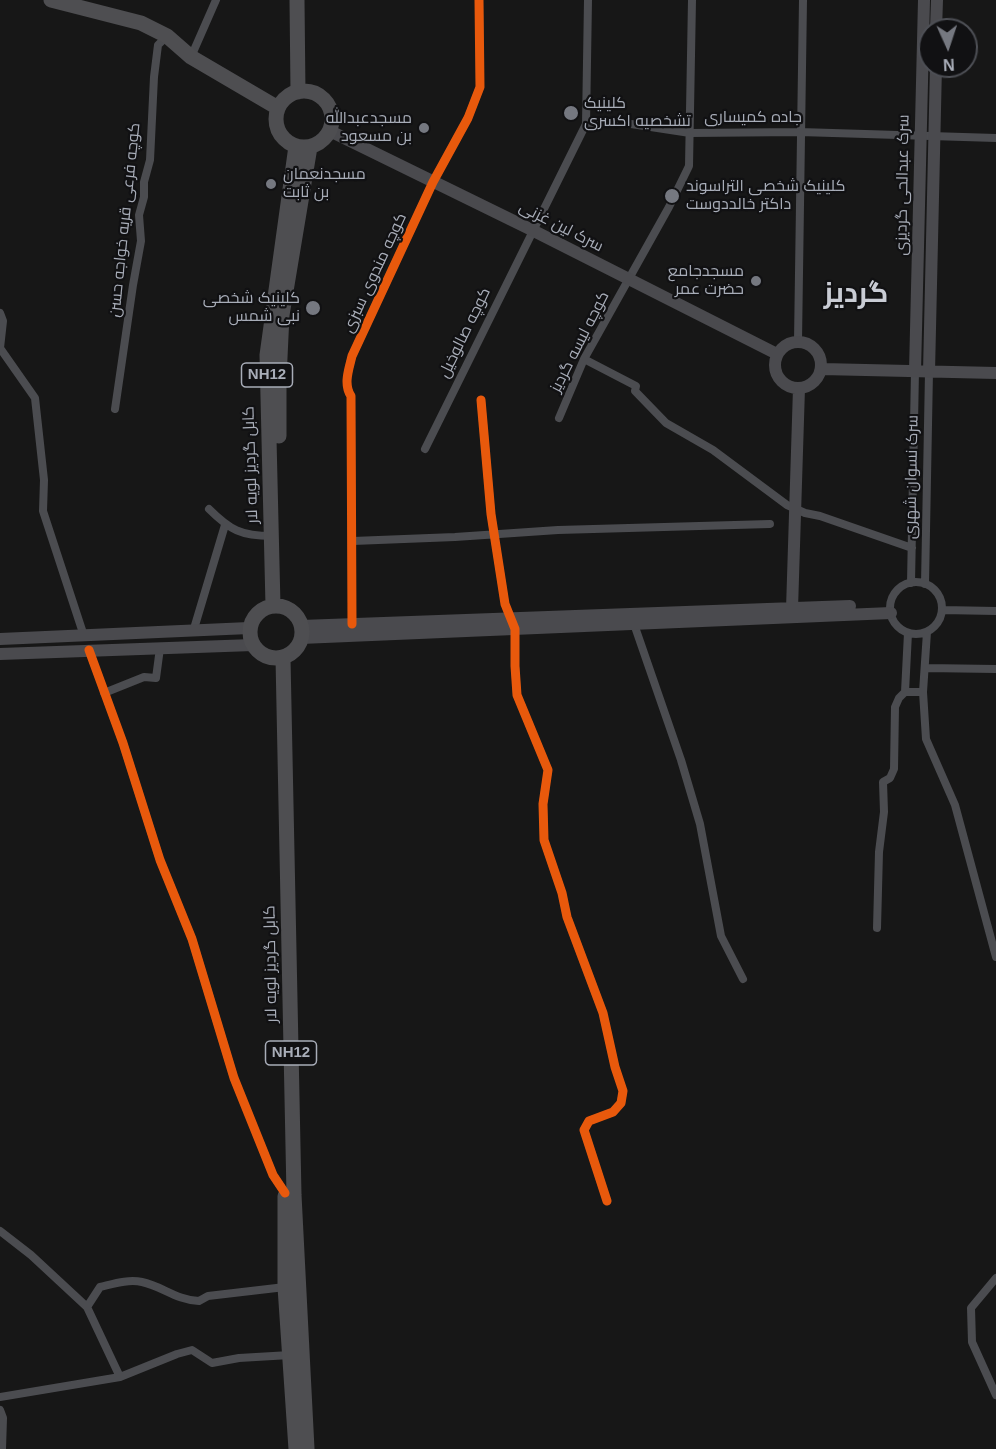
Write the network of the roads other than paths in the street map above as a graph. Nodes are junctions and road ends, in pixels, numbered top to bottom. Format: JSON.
{"nodes":[{"id":1,"x":51,"y":0,"type":"edge"},
{"id":2,"x":216,"y":0,"type":"edge"},
{"id":3,"x":297,"y":0,"type":"edge"},
{"id":4,"x":307,"y":0,"type":"edge"},
{"id":5,"x":479,"y":0,"type":"edge"},
{"id":6,"x":588,"y":0,"type":"edge"},
{"id":7,"x":692,"y":0,"type":"edge"},
{"id":8,"x":803,"y":0,"type":"edge"},
{"id":9,"x":924,"y":0,"type":"edge"},
{"id":10,"x":937,"y":0,"type":"edge"},
{"id":11,"x":936,"y":18,"type":"edge"},
{"id":12,"x":167,"y":36,"type":"junction"},
{"id":13,"x":191,"y":57,"type":"junction"},
{"id":14,"x":936,"y":78,"type":"edge"},
{"id":15,"x":303,"y":92,"type":"junction"},
{"id":16,"x":278,"y":108,"type":"junction"},
{"id":17,"x":586,"y":124,"type":"junction"},
{"id":18,"x":330,"y":131,"type":"junction"},
{"id":19,"x":800,"y":132,"type":"junction"},
{"id":20,"x":690,"y":133,"type":"junction"},
{"id":21,"x":921,"y":136,"type":"junction"},
{"id":22,"x":934,"y":136,"type":"junction"},
{"id":23,"x":996,"y":138,"type":"edge"},
{"id":24,"x":303,"y":146,"type":"junction"},
{"id":25,"x":433,"y":182,"type":"junction"},
{"id":26,"x":532,"y":230,"type":"junction"},
{"id":27,"x":629,"y":280,"type":"junction"},
{"id":28,"x":0,"y":313,"type":"edge"},
{"id":29,"x":798,"y":341,"type":"junction"},
{"id":30,"x":777,"y":354,"type":"junction"},
{"id":31,"x":584,"y":359,"type":"junction"},
{"id":32,"x":822,"y":369,"type":"junction"},
{"id":33,"x":915,"y":371,"type":"junction"},
{"id":34,"x":929,"y":372,"type":"junction"},
{"id":35,"x":996,"y":373,"type":"edge"},
{"id":36,"x":799,"y":388,"type":"junction"},
{"id":37,"x":481,"y":400,"type":"dead end"},
{"id":38,"x":116,"y":409,"type":"dead end"},
{"id":39,"x":559,"y":418,"type":"dead end"},
{"id":40,"x":425,"y":450,"type":"dead end"},
{"id":41,"x":209,"y":508,"type":"dead end"},
{"id":42,"x":795,"y":509,"type":"junction"},
{"id":43,"x":225,"y":525,"type":"junction"},
{"id":44,"x":770,"y":525,"type":"dead end"},
{"id":45,"x":494,"y":535,"type":"junction"},
{"id":46,"x":272,"y":536,"type":"junction"},
{"id":47,"x":353,"y":541,"type":"junction"},
{"id":48,"x":912,"y":548,"type":"junction"},
{"id":49,"x":911,"y":583,"type":"junction"},
{"id":50,"x":925,"y":584,"type":"junction"},
{"id":51,"x":278,"y":606,"type":"junction"},
{"id":52,"x":792,"y":609,"type":"junction"},
{"id":53,"x":891,"y":609,"type":"junction"},
{"id":54,"x":942,"y":610,"type":"junction"},
{"id":55,"x":996,"y":611,"type":"edge"},
{"id":56,"x":352,"y":624,"type":"junction"},
{"id":57,"x":513,"y":624,"type":"junction"},
{"id":58,"x":634,"y":624,"type":"junction"},
{"id":59,"x":249,"y":628,"type":"junction"},
{"id":60,"x":193,"y":632,"type":"junction"},
{"id":61,"x":301,"y":632,"type":"junction"},
{"id":62,"x":927,"y":632,"type":"junction"},
{"id":63,"x":908,"y":633,"type":"junction"},
{"id":64,"x":84,"y":636,"type":"junction"},
{"id":65,"x":0,"y":639,"type":"edge"},
{"id":66,"x":253,"y":645,"type":"junction"},
{"id":67,"x":160,"y":648,"type":"junction"},
{"id":68,"x":89,"y":650,"type":"junction"},
{"id":69,"x":0,"y":654,"type":"edge"},
{"id":70,"x":279,"y":658,"type":"junction"},
{"id":71,"x":925,"y":668,"type":"junction"},
{"id":72,"x":996,"y":669,"type":"edge"},
{"id":73,"x":905,"y":692,"type":"junction"},
{"id":74,"x":924,"y":692,"type":"junction"},
{"id":75,"x":104,"y":693,"type":"junction"},
{"id":76,"x":877,"y":928,"type":"dead end"},
{"id":77,"x":996,"y":957,"type":"edge"},
{"id":78,"x":743,"y":979,"type":"dead end"},
{"id":79,"x":285,"y":1193,"type":"junction"},
{"id":80,"x":607,"y":1200,"type":"dead end"},
{"id":81,"x":0,"y":1231,"type":"edge"},
{"id":82,"x":996,"y":1278,"type":"edge"},
{"id":83,"x":285,"y":1287,"type":"junction"},
{"id":84,"x":87,"y":1307,"type":"junction"},
{"id":85,"x":290,"y":1355,"type":"junction"},
{"id":86,"x":120,"y":1377,"type":"junction"},
{"id":87,"x":996,"y":1395,"type":"edge"},
{"id":88,"x":0,"y":1397,"type":"edge"},
{"id":89,"x":0,"y":1410,"type":"edge"},
{"id":90,"x":2,"y":1449,"type":"edge"},
{"id":91,"x":296,"y":1449,"type":"edge"},
{"id":92,"x":307,"y":1449,"type":"edge"}],
"edges":[{"from":1,"to":12,"type":"highway"},
{"from":2,"to":13,"type":"street"},
{"from":3,"to":15,"type":"highway"},
{"from":4,"to":15,"type":"highway"},
{"from":5,"to":25,"type":"street","name":"کوچه مندوی سبزی"},
{"from":6,"to":17,"type":"street"},
{"from":7,"to":20,"type":"street","name":"کوچه لیسه گردیز"},
{"from":8,"to":19,"type":"street"},
{"from":9,"to":21,"type":"street","name":"سرک عبدالحی گردیزی"},
{"from":10,"to":11,"type":"street"},
{"from":12,"to":13,"type":"highway"},
{"from":12,"to":38,"type":"street","name":"کوچه فرعی قریه خواجه حسن"},
{"from":13,"to":16,"type":"highway"},
{"from":14,"to":22,"type":"street"},
{"from":15,"to":16,"type":"highway"},
{"from":15,"to":18,"type":"highway"},
{"from":16,"to":24,"type":"highway"},
{"from":17,"to":20,"type":"street","name":"جاده کمیساری"},
{"from":17,"to":26,"type":"street","name":"کوچه صالوخیل"},
{"from":18,"to":24,"type":"highway"},
{"from":18,"to":25,"type":"street","name":"سرک لین غزنی"},
{"from":19,"to":20,"type":"street","name":"جاده کمیساری"},
{"from":19,"to":21,"type":"street","name":"جاده کمیساری"},
{"from":19,"to":29,"type":"street"},
{"from":20,"to":27,"type":"street","name":"کوچه لیسه گردیز"},
{"from":21,"to":22,"type":"street","name":"جاده کمیساری"},
{"from":21,"to":33,"type":"street","name":"سرک عبدالحی گردیزی"},
{"from":22,"to":23,"type":"street","name":"جاده کمیساری"},
{"from":22,"to":34,"type":"street"},
{"from":24,"to":46,"type":"highway","name":"کابل گردیز لویه لار","number":"NH12"},
{"from":24,"to":51,"type":"highway","name":"کابل گردیز لویه لار","number":"NH12"},
{"from":25,"to":26,"type":"street","name":"سرک لین غزنی"},
{"from":25,"to":47,"type":"street","name":"کوچه مندوی سبزی"},
{"from":26,"to":27,"type":"street","name":"سرک لین غزنی"},
{"from":26,"to":40,"type":"street","name":"کوچه صالوخیل"},
{"from":27,"to":30,"type":"street","name":"سرک لین غزنی"},
{"from":27,"to":31,"type":"street","name":"کوچه لیسه گردیز"},
{"from":28,"to":64,"type":"street"},
{"from":29,"to":30,"type":"street"},
{"from":29,"to":32,"type":"street"},
{"from":30,"to":36,"type":"street"},
{"from":31,"to":39,"type":"street","name":"کوچه لیسه گردیز"},
{"from":31,"to":42,"type":"street"},
{"from":32,"to":33,"type":"street"},
{"from":32,"to":36,"type":"street"},
{"from":33,"to":34,"type":"street"},
{"from":33,"to":48,"type":"street","name":"سرک نسوان شهری"},
{"from":34,"to":35,"type":"street"},
{"from":34,"to":50,"type":"street","name":"سرک نسوان شهری"},
{"from":36,"to":42,"type":"street"},
{"from":37,"to":45,"type":"street"},
{"from":41,"to":43,"type":"street"},
{"from":42,"to":48,"type":"street"},
{"from":42,"to":52,"type":"street"},
{"from":43,"to":46,"type":"street"},
{"from":43,"to":60,"type":"street"},
{"from":44,"to":45,"type":"street"},
{"from":45,"to":47,"type":"street"},
{"from":45,"to":57,"type":"street"},
{"from":46,"to":51,"type":"highway","name":"کابل گردیز لویه لار","number":"NH12"},
{"from":47,"to":56,"type":"street"},
{"from":48,"to":49,"type":"street","name":"سرک نسوان شهری"},
{"from":49,"to":50,"type":"street"},
{"from":49,"to":53,"type":"street"},
{"from":50,"to":54,"type":"street"},
{"from":51,"to":59,"type":"highway"},
{"from":51,"to":61,"type":"highway"},
{"from":52,"to":53,"type":"street"},
{"from":52,"to":57,"type":"street"},
{"from":53,"to":58,"type":"street"},
{"from":53,"to":63,"type":"street"},
{"from":54,"to":55,"type":"street"},
{"from":54,"to":62,"type":"street"},
{"from":56,"to":57,"type":"street"},
{"from":56,"to":61,"type":"street"},
{"from":57,"to":58,"type":"street"},
{"from":57,"to":61,"type":"street"},
{"from":57,"to":80,"type":"street"},
{"from":58,"to":78,"type":"street"},
{"from":59,"to":60,"type":"street"},
{"from":59,"to":66,"type":"highway"},
{"from":60,"to":64,"type":"street"},
{"from":61,"to":70,"type":"highway"},
{"from":62,"to":63,"type":"street"},
{"from":62,"to":71,"type":"street"},
{"from":63,"to":73,"type":"street"},
{"from":64,"to":65,"type":"street"},
{"from":66,"to":67,"type":"street"},
{"from":66,"to":70,"type":"highway"},
{"from":67,"to":68,"type":"street"},
{"from":67,"to":75,"type":"street"},
{"from":68,"to":69,"type":"street"},
{"from":68,"to":75,"type":"street"},
{"from":70,"to":79,"type":"highway","name":"کابل گردیز لویه لار","number":"NH12"},
{"from":70,"to":92,"type":"highway","name":"کابل گردیز لویه لار","number":"NH12"},
{"from":71,"to":72,"type":"street"},
{"from":71,"to":74,"type":"street"},
{"from":73,"to":74,"type":"street"},
{"from":73,"to":76,"type":"street"},
{"from":74,"to":77,"type":"street"},
{"from":75,"to":79,"type":"street"},
{"from":79,"to":83,"type":"highway","name":"کابل گردیز لویه لار","number":"NH12"},
{"from":81,"to":84,"type":"street"},
{"from":82,"to":87,"type":"street"},
{"from":83,"to":84,"type":"street"},
{"from":83,"to":85,"type":"highway","name":"کابل گردیز لویه لار","number":"NH12"},
{"from":84,"to":86,"type":"street"},
{"from":85,"to":86,"type":"street"},
{"from":85,"to":91,"type":"highway","name":"کابل گردیز لویه لار","number":"NH12"},
{"from":86,"to":88,"type":"street"},
{"from":89,"to":90,"type":"street"}]}
